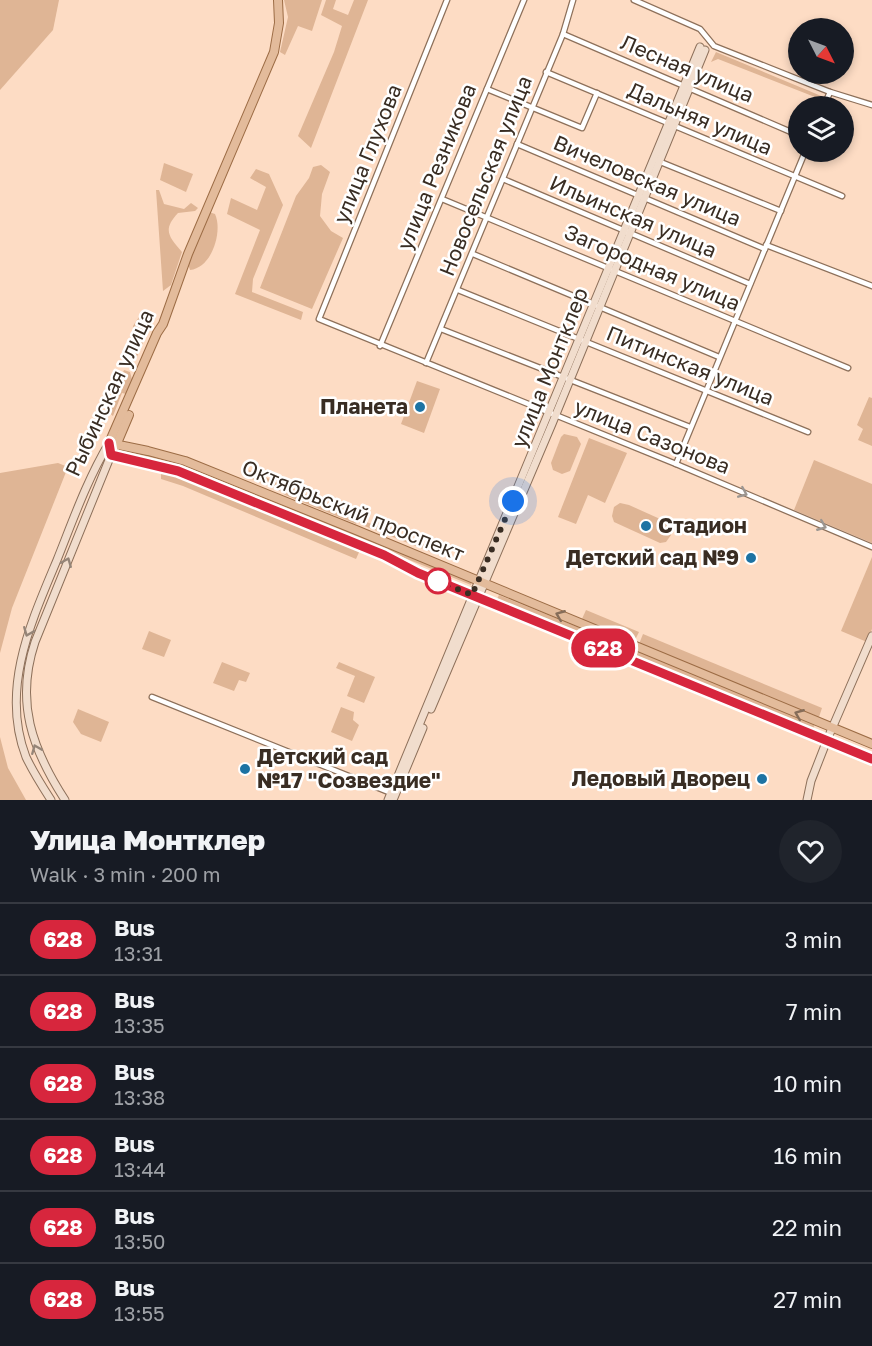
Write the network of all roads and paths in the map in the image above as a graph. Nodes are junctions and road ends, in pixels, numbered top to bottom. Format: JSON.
{"nodes":[{"id":1,"x":278,"y":0,"type":"edge"},
{"id":2,"x":447,"y":0,"type":"edge"},
{"id":3,"x":524,"y":0,"type":"edge"},
{"id":4,"x":573,"y":0,"type":"edge"},
{"id":5,"x":634,"y":0,"type":"edge"},
{"id":6,"x":563,"y":34,"type":"junction"},
{"id":7,"x":714,"y":46,"type":"junction"},
{"id":8,"x":702,"y":49,"type":"joint"},
{"id":9,"x":546,"y":72,"type":"junction"},
{"id":10,"x":686,"y":88,"type":"junction"},
{"id":11,"x":487,"y":89,"type":"junction"},
{"id":12,"x":830,"y":92,"type":"junction"},
{"id":13,"x":597,"y":93,"type":"junction"},
{"id":14,"x":828,"y":96,"type":"edge"},
{"id":15,"x":872,"y":105,"type":"edge"},
{"id":16,"x":532,"y":108,"type":"junction"},
{"id":17,"x":672,"y":124,"type":"junction"},
{"id":18,"x":788,"y":131,"type":"edge"},
{"id":19,"x":517,"y":144,"type":"junction"},
{"id":20,"x":657,"y":160,"type":"junction"},
{"id":21,"x":801,"y":162,"type":"edge"},
{"id":22,"x":795,"y":177,"type":"junction"},
{"id":23,"x":503,"y":179,"type":"junction"},
{"id":24,"x":842,"y":196,"type":"dead end"},
{"id":25,"x":642,"y":197,"type":"junction"},
{"id":26,"x":442,"y":199,"type":"junction"},
{"id":27,"x":781,"y":211,"type":"junction"},
{"id":28,"x":488,"y":217,"type":"junction"},
{"id":29,"x":627,"y":232,"type":"junction"},
{"id":30,"x":765,"y":247,"type":"junction"},
{"id":31,"x":472,"y":254,"type":"junction"},
{"id":32,"x":612,"y":269,"type":"junction"},
{"id":33,"x":750,"y":284,"type":"junction"},
{"id":34,"x":872,"y":286,"type":"edge"},
{"id":35,"x":458,"y":290,"type":"junction"},
{"id":36,"x":597,"y":306,"type":"junction"},
{"id":37,"x":319,"y":319,"type":"joint"},
{"id":38,"x":735,"y":321,"type":"junction"},
{"id":39,"x":441,"y":329,"type":"junction"},
{"id":40,"x":583,"y":341,"type":"junction"},
{"id":41,"x":380,"y":346,"type":"junction"},
{"id":42,"x":719,"y":357,"type":"junction"},
{"id":43,"x":426,"y":363,"type":"junction"},
{"id":44,"x":849,"y":368,"type":"dead end"},
{"id":45,"x":567,"y":378,"type":"junction"},
{"id":46,"x":706,"y":390,"type":"junction"},
{"id":47,"x":552,"y":414,"type":"junction"},
{"id":48,"x":690,"y":427,"type":"junction"},
{"id":49,"x":808,"y":432,"type":"dead end"},
{"id":50,"x":113,"y":444,"type":"junction"},
{"id":51,"x":111,"y":455,"type":"junction"},
{"id":52,"x":676,"y":464,"type":"junction"},
{"id":53,"x":872,"y":547,"type":"edge"},
{"id":54,"x":481,"y":582,"type":"junction"},
{"id":55,"x":475,"y":596,"type":"junction"},
{"id":56,"x":872,"y":636,"type":"edge"},
{"id":57,"x":152,"y":697,"type":"dead end"},
{"id":58,"x":832,"y":727,"type":"junction"},
{"id":59,"x":827,"y":740,"type":"junction"},
{"id":60,"x":872,"y":744,"type":"edge"},
{"id":61,"x":872,"y":759,"type":"edge"},
{"id":62,"x":391,"y":798,"type":"edge"},
{"id":63,"x":51,"y":800,"type":"edge"},
{"id":64,"x":65,"y":800,"type":"edge"},
{"id":65,"x":807,"y":800,"type":"edge"}],
"edges":[{"from":1,"to":50,"type":"main road","name":"Рыбинская улица"},
{"from":2,"to":37,"type":"street","name":"улица Глухова"},
{"from":3,"to":11,"type":"street","name":"улица Резникова"},
{"from":4,"to":6,"type":"street","name":"Новосельская улица"},
{"from":5,"to":7,"type":"street"},
{"from":6,"to":9,"type":"street","name":"Новосельская улица"},
{"from":6,"to":10,"type":"street","name":"Лесная улица"},
{"from":7,"to":8,"type":"street"},
{"from":7,"to":12,"type":"street"},
{"from":8,"to":10,"type":"street","name":"улица Монтклер"},
{"from":9,"to":13,"type":"street","name":"Дальняя улица"},
{"from":9,"to":16,"type":"street","name":"Новосельская улица"},
{"from":10,"to":17,"type":"street","name":"улица Монтклер"},
{"from":10,"to":18,"type":"street","name":"Лесная улица"},
{"from":11,"to":16,"type":"street"},
{"from":11,"to":26,"type":"street","name":"улица Резникова"},
{"from":12,"to":14,"type":"street"},
{"from":12,"to":15,"type":"street"},
{"from":13,"to":16,"type":"street"},
{"from":13,"to":17,"type":"street","name":"Дальняя улица"},
{"from":16,"to":19,"type":"street","name":"Новосельская улица"},
{"from":17,"to":20,"type":"street","name":"улица Монтклер"},
{"from":17,"to":22,"type":"street","name":"Дальняя улица"},
{"from":19,"to":23,"type":"street","name":"Новосельская улица"},
{"from":19,"to":25,"type":"street","name":"Вичеловская улица"},
{"from":20,"to":25,"type":"street","name":"улица Монтклер"},
{"from":20,"to":27,"type":"street"},
{"from":21,"to":22,"type":"street"},
{"from":22,"to":24,"type":"street","name":"Дальняя улица"},
{"from":22,"to":27,"type":"street"},
{"from":23,"to":28,"type":"street","name":"Новосельская улица"},
{"from":23,"to":29,"type":"street","name":"Ильинская улица"},
{"from":25,"to":29,"type":"street","name":"улица Монтклер"},
{"from":25,"to":30,"type":"street","name":"Вичеловская улица"},
{"from":26,"to":28,"type":"street","name":"Загородная улица"},
{"from":26,"to":41,"type":"street","name":"улица Резникова"},
{"from":27,"to":30,"type":"street"},
{"from":28,"to":31,"type":"street","name":"Новосельская улица"},
{"from":28,"to":32,"type":"street","name":"Загородная улица"},
{"from":29,"to":32,"type":"street","name":"улица Монтклер"},
{"from":29,"to":33,"type":"street","name":"Ильинская улица"},
{"from":30,"to":33,"type":"street"},
{"from":30,"to":34,"type":"street","name":"Вичеловская улица"},
{"from":31,"to":35,"type":"street","name":"Новосельская улица"},
{"from":31,"to":36,"type":"street"},
{"from":32,"to":36,"type":"street","name":"улица Монтклер"},
{"from":32,"to":38,"type":"street","name":"Загородная улица"},
{"from":33,"to":38,"type":"street"},
{"from":35,"to":39,"type":"street","name":"Новосельская улица"},
{"from":35,"to":40,"type":"street","name":"Питинская улица"},
{"from":36,"to":40,"type":"street","name":"улица Монтклер"},
{"from":36,"to":42,"type":"street"},
{"from":37,"to":41,"type":"street","name":"улица Сазонова"},
{"from":38,"to":42,"type":"street"},
{"from":38,"to":44,"type":"street","name":"Загородная улица"},
{"from":39,"to":43,"type":"street","name":"Новосельская улица"},
{"from":39,"to":45,"type":"street"},
{"from":40,"to":45,"type":"street","name":"улица Монтклер"},
{"from":40,"to":46,"type":"street","name":"Питинская улица"},
{"from":41,"to":43,"type":"street","name":"улица Сазонова"},
{"from":42,"to":46,"type":"street"},
{"from":43,"to":47,"type":"street","name":"улица Сазонова"},
{"from":45,"to":47,"type":"street","name":"улица Монтклер"},
{"from":45,"to":48,"type":"street"},
{"from":46,"to":48,"type":"street"},
{"from":46,"to":49,"type":"street","name":"Питинская улица"},
{"from":47,"to":52,"type":"street","name":"улица Сазонова"},
{"from":47,"to":54,"type":"street","name":"улица Монтклер"},
{"from":48,"to":52,"type":"street"},
{"from":50,"to":51,"type":"main road"},
{"from":50,"to":54,"type":"main road","name":"Октябрьский проспект"},
{"from":50,"to":63,"type":"street","name":"Рыбинская улица","one_way":true},
{"from":51,"to":55,"type":"main road","name":"Октябрьский проспект"},
{"from":64,"to":51,"type":"street","one_way":true},
{"from":52,"to":53,"type":"street","name":"улица Сазонова","one_way":true},
{"from":54,"to":55,"type":"street","name":"улица Монтклер"},
{"from":58,"to":54,"type":"main road","name":"Октябрьский проспект","one_way":true},
{"from":55,"to":59,"type":"main road","name":"Октябрьский проспект"},
{"from":55,"to":62,"type":"street","name":"улица Монтклер"},
{"from":56,"to":58,"type":"street"},
{"from":57,"to":62,"type":"street"},
{"from":58,"to":59,"type":"street"},
{"from":58,"to":60,"type":"main road","name":"Октябрьский проспект"},
{"from":59,"to":61,"type":"main road","name":"Октябрьский проспект"},
{"from":59,"to":65,"type":"street"}]}
